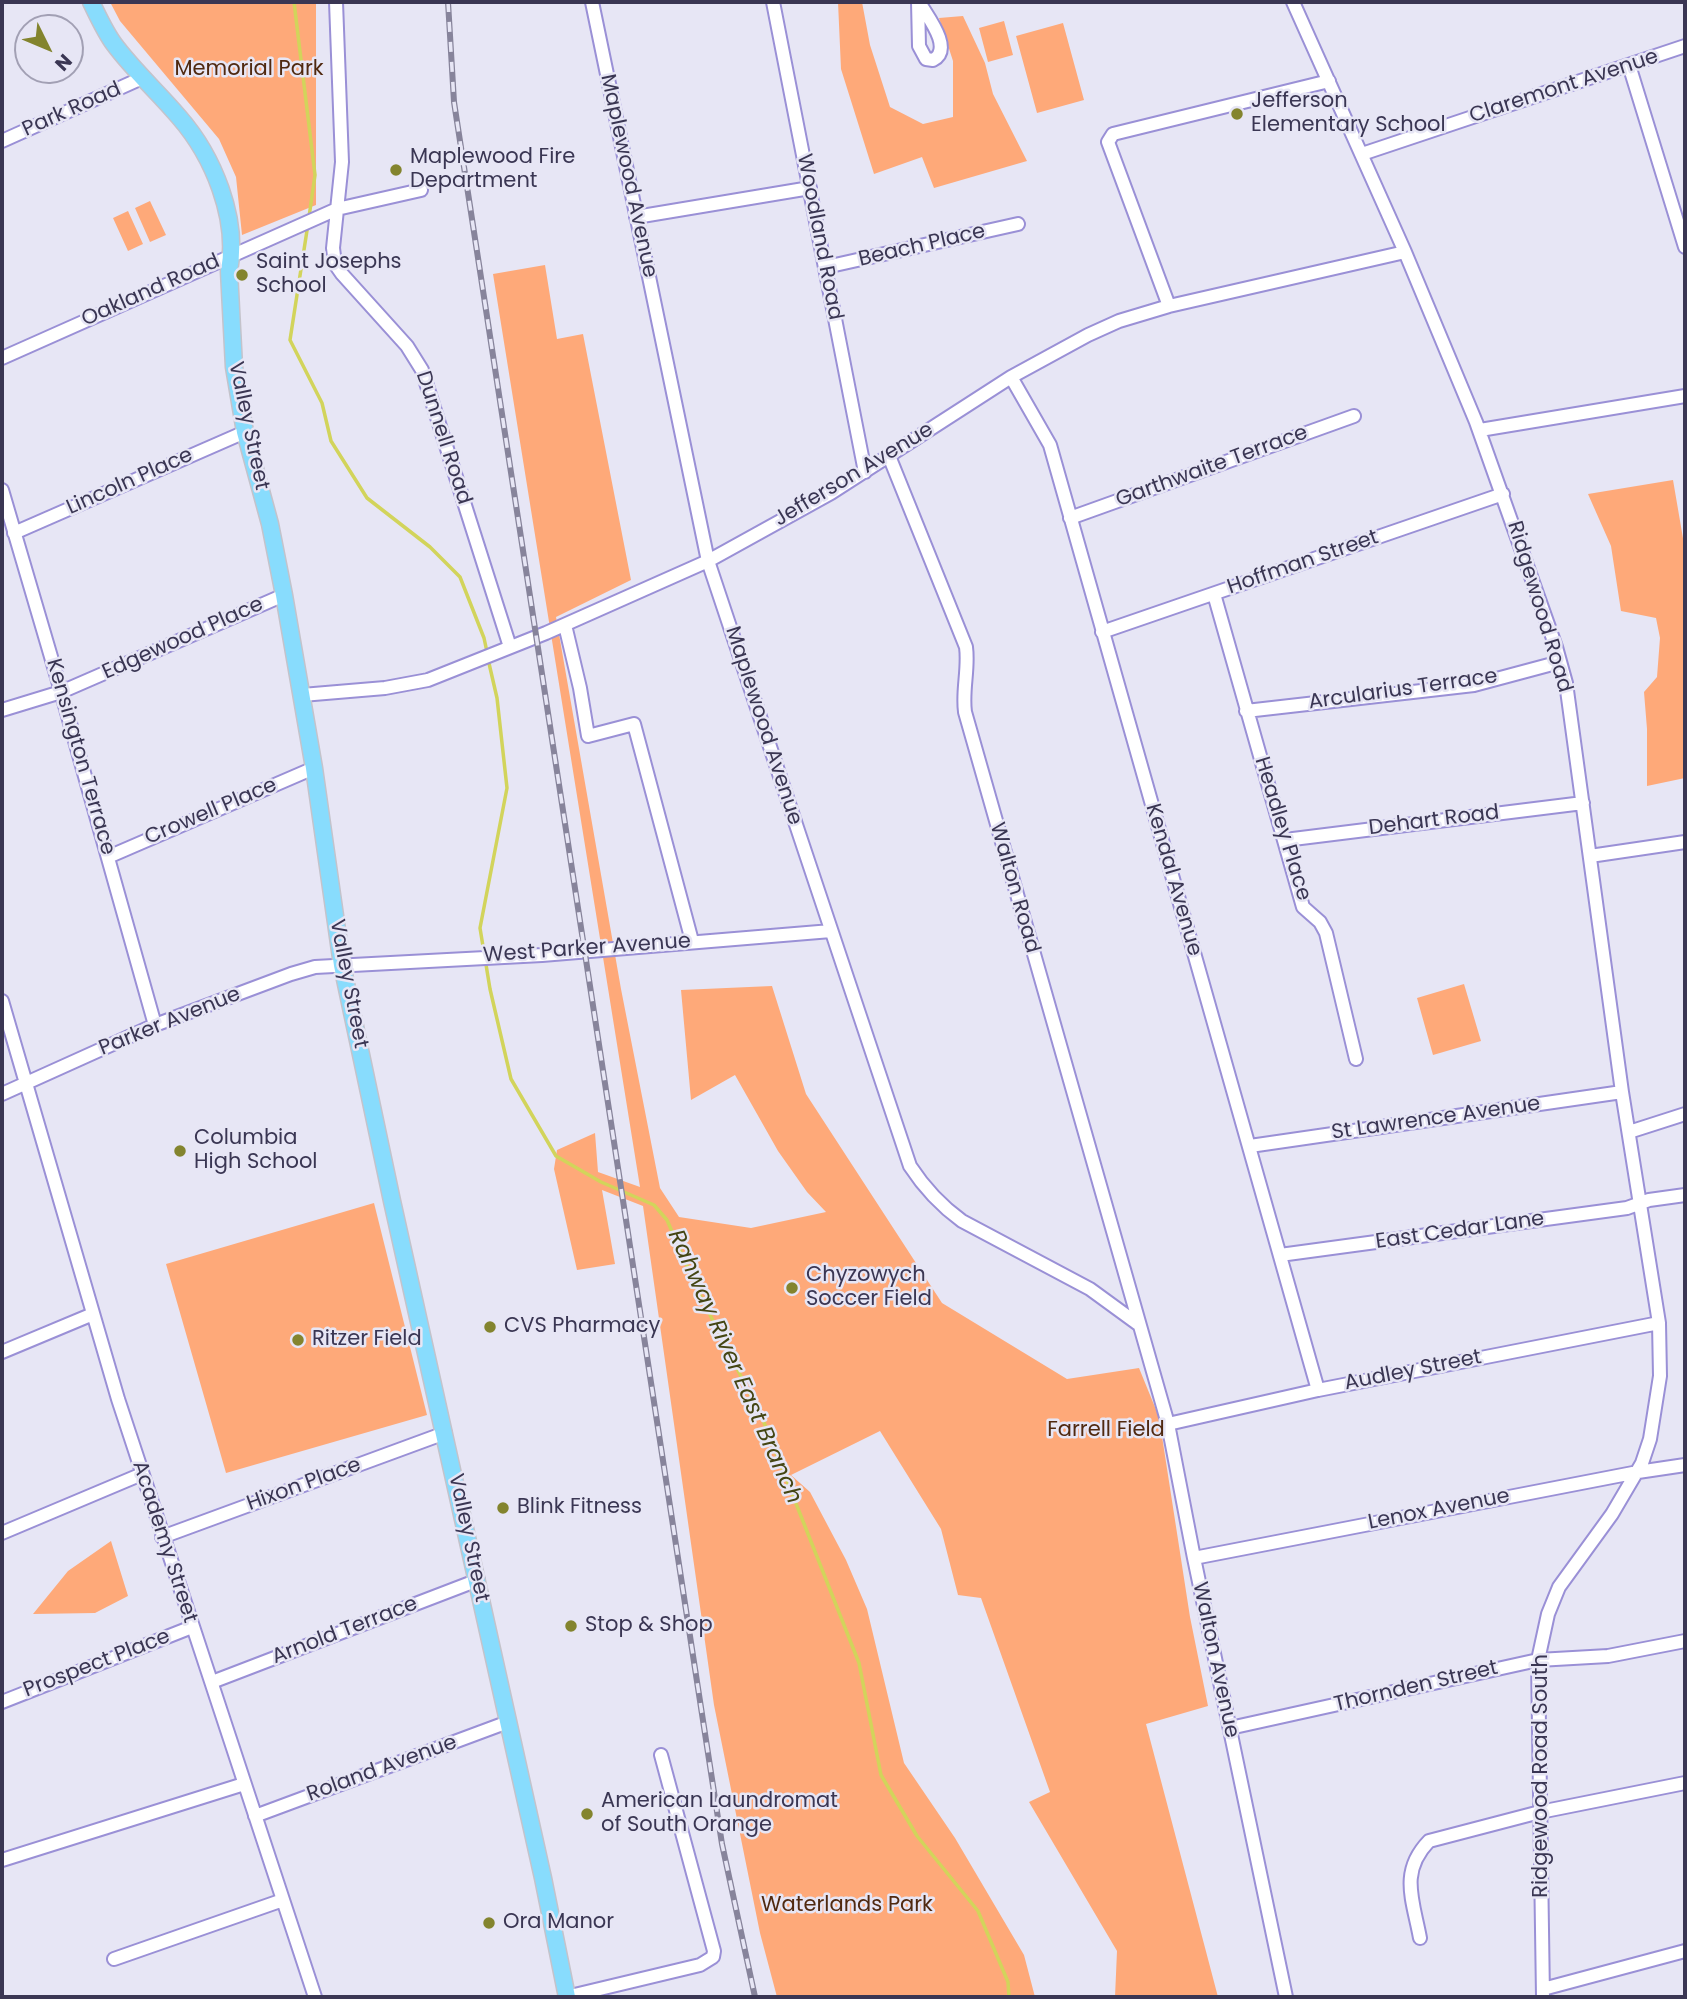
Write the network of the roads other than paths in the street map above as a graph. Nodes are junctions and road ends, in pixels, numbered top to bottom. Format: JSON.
{"nodes":[{"id":1,"x":92,"y":2,"type":"edge"},
{"id":2,"x":336,"y":2,"type":"edge"},
{"id":3,"x":592,"y":2,"type":"edge"},
{"id":4,"x":773,"y":2,"type":"edge"},
{"id":5,"x":1295,"y":3,"type":"edge"},
{"id":6,"x":1685,"y":46,"type":"edge"},
{"id":7,"x":1629,"y":65,"type":"junction"},
{"id":8,"x":142,"y":78,"type":"junction"},
{"id":9,"x":1329,"y":81,"type":"junction"},
{"id":10,"x":2,"y":141,"type":"edge"},
{"id":11,"x":1362,"y":154,"type":"junction"},
{"id":12,"x":810,"y":188,"type":"junction"},
{"id":13,"x":421,"y":190,"type":"dead end"},
{"id":14,"x":337,"y":209,"type":"junction"},
{"id":15,"x":636,"y":218,"type":"junction"},
{"id":16,"x":1018,"y":224,"type":"dead end"},
{"id":17,"x":1685,"y":247,"type":"edge"},
{"id":18,"x":1405,"y":251,"type":"junction"},
{"id":19,"x":232,"y":255,"type":"junction"},
{"id":20,"x":826,"y":267,"type":"junction"},
{"id":21,"x":1169,"y":306,"type":"junction"},
{"id":22,"x":2,"y":358,"type":"edge"},
{"id":23,"x":1011,"y":377,"type":"junction"},
{"id":24,"x":1685,"y":396,"type":"edge"},
{"id":25,"x":1354,"y":416,"type":"dead end"},
{"id":26,"x":1480,"y":430,"type":"junction"},
{"id":27,"x":245,"y":432,"type":"junction"},
{"id":28,"x":889,"y":456,"type":"junction"},
{"id":29,"x":865,"y":472,"type":"junction"},
{"id":30,"x":2,"y":490,"type":"edge"},
{"id":31,"x":1503,"y":494,"type":"junction"},
{"id":32,"x":1070,"y":519,"type":"junction"},
{"id":33,"x":14,"y":533,"type":"junction"},
{"id":34,"x":708,"y":561,"type":"junction"},
{"id":35,"x":1214,"y":594,"type":"junction"},
{"id":36,"x":284,"y":595,"type":"junction"},
{"id":37,"x":565,"y":625,"type":"junction"},
{"id":38,"x":1102,"y":632,"type":"junction"},
{"id":39,"x":510,"y":648,"type":"junction"},
{"id":40,"x":1560,"y":662,"type":"junction"},
{"id":41,"x":61,"y":692,"type":"junction"},
{"id":42,"x":302,"y":695,"type":"junction"},
{"id":43,"x":2,"y":710,"type":"edge"},
{"id":44,"x":1246,"y":711,"type":"junction"},
{"id":45,"x":314,"y":768,"type":"junction"},
{"id":46,"x":1583,"y":803,"type":"junction"},
{"id":47,"x":1286,"y":840,"type":"junction"},
{"id":48,"x":1685,"y":842,"type":"edge"},
{"id":49,"x":1590,"y":856,"type":"junction"},
{"id":50,"x":108,"y":857,"type":"junction"},
{"id":51,"x":831,"y":931,"type":"junction"},
{"id":52,"x":692,"y":941,"type":"junction"},
{"id":53,"x":342,"y":965,"type":"junction"},
{"id":54,"x":2,"y":1001,"type":"edge"},
{"id":55,"x":155,"y":1025,"type":"junction"},
{"id":56,"x":1356,"y":1059,"type":"dead end"},
{"id":57,"x":26,"y":1084,"type":"junction"},
{"id":58,"x":1622,"y":1092,"type":"junction"},
{"id":59,"x":2,"y":1094,"type":"edge"},
{"id":60,"x":1685,"y":1114,"type":"edge"},
{"id":61,"x":1629,"y":1132,"type":"junction"},
{"id":62,"x":1250,"y":1146,"type":"junction"},
{"id":63,"x":1685,"y":1195,"type":"edge"},
{"id":64,"x":1639,"y":1204,"type":"junction"},
{"id":65,"x":1647,"y":1251,"type":"joint"},
{"id":66,"x":1280,"y":1255,"type":"junction"},
{"id":67,"x":93,"y":1314,"type":"junction"},
{"id":68,"x":1659,"y":1323,"type":"junction"},
{"id":69,"x":1138,"y":1324,"type":"junction"},
{"id":70,"x":2,"y":1352,"type":"edge"},
{"id":71,"x":1318,"y":1390,"type":"junction"},
{"id":72,"x":1168,"y":1424,"type":"junction"},
{"id":73,"x":445,"y":1433,"type":"junction"},
{"id":74,"x":1685,"y":1465,"type":"edge"},
{"id":75,"x":1639,"y":1472,"type":"junction"},
{"id":76,"x":142,"y":1474,"type":"junction"},
{"id":77,"x":2,"y":1532,"type":"edge"},
{"id":78,"x":162,"y":1537,"type":"junction"},
{"id":79,"x":1194,"y":1558,"type":"junction"},
{"id":80,"x":478,"y":1580,"type":"junction"},
{"id":81,"x":192,"y":1627,"type":"junction"},
{"id":82,"x":1685,"y":1641,"type":"edge"},
{"id":83,"x":1538,"y":1660,"type":"junction"},
{"id":84,"x":212,"y":1682,"type":"junction"},
{"id":85,"x":2,"y":1702,"type":"edge"},
{"id":86,"x":509,"y":1722,"type":"junction"},
{"id":87,"x":1230,"y":1728,"type":"junction"},
{"id":88,"x":661,"y":1755,"type":"dead end"},
{"id":89,"x":1685,"y":1783,"type":"edge"},
{"id":90,"x":244,"y":1784,"type":"junction"},
{"id":91,"x":1540,"y":1812,"type":"junction"},
{"id":92,"x":255,"y":1816,"type":"junction"},
{"id":93,"x":2,"y":1860,"type":"edge"},
{"id":94,"x":283,"y":1900,"type":"junction"},
{"id":95,"x":1420,"y":1938,"type":"dead end"},
{"id":96,"x":1685,"y":1951,"type":"edge"},
{"id":97,"x":114,"y":1959,"type":"dead end"},
{"id":98,"x":1543,"y":1993,"type":"edge"},
{"id":99,"x":315,"y":1997,"type":"edge"},
{"id":100,"x":567,"y":1997,"type":"edge"},
{"id":101,"x":1286,"y":1997,"type":"edge"}],
"edges":[{"from":1,"to":8,"type":"main road","name":"Valley Street"},
{"from":2,"to":14,"type":"street","name":"Dunnell Road"},
{"from":3,"to":15,"type":"street","name":"Maplewood Avenue"},
{"from":4,"to":12,"type":"street","name":"Woodland Road"},
{"from":5,"to":9,"type":"street","name":"Ridgewood Road"},
{"from":6,"to":7,"type":"street","name":"Claremont Avenue"},
{"from":7,"to":11,"type":"street","name":"Claremont Avenue"},
{"from":7,"to":17,"type":"street"},
{"from":8,"to":10,"type":"street","name":"Park Road"},
{"from":8,"to":19,"type":"main road","name":"Valley Street"},
{"from":9,"to":11,"type":"street","name":"Ridgewood Road"},
{"from":9,"to":21,"type":"street"},
{"from":11,"to":18,"type":"street","name":"Ridgewood Road"},
{"from":12,"to":15,"type":"street"},
{"from":12,"to":20,"type":"street","name":"Woodland Road"},
{"from":13,"to":14,"type":"street","name":"Oakland Road"},
{"from":14,"to":19,"type":"street","name":"Oakland Road"},
{"from":14,"to":39,"type":"street","name":"Dunnell Road"},
{"from":15,"to":34,"type":"street","name":"Maplewood Avenue"},
{"from":16,"to":20,"type":"street","name":"Beach Place"},
{"from":18,"to":21,"type":"street","name":"Jefferson Avenue"},
{"from":18,"to":26,"type":"street","name":"Ridgewood Road"},
{"from":19,"to":22,"type":"street","name":"Oakland Road"},
{"from":19,"to":27,"type":"main road","name":"Valley Street"},
{"from":20,"to":29,"type":"street","name":"Woodland Road"},
{"from":21,"to":23,"type":"street","name":"Jefferson Avenue"},
{"from":23,"to":28,"type":"street","name":"Jefferson Avenue"},
{"from":23,"to":32,"type":"street","name":"Kendal Avenue"},
{"from":24,"to":26,"type":"street"},
{"from":25,"to":32,"type":"street","name":"Garthwaite Terrace"},
{"from":26,"to":31,"type":"street","name":"Ridgewood Road"},
{"from":27,"to":33,"type":"street","name":"Lincoln Place"},
{"from":27,"to":36,"type":"main road","name":"Valley Street"},
{"from":28,"to":29,"type":"street","name":"Jefferson Avenue"},
{"from":28,"to":69,"type":"street","name":"Walton Road"},
{"from":29,"to":34,"type":"street","name":"Jefferson Avenue"},
{"from":30,"to":33,"type":"street","name":"Kensington Terrace"},
{"from":31,"to":35,"type":"street","name":"Hoffman Street"},
{"from":31,"to":40,"type":"street","name":"Ridgewood Road"},
{"from":32,"to":38,"type":"street","name":"Kendal Avenue"},
{"from":33,"to":41,"type":"street","name":"Kensington Terrace"},
{"from":34,"to":37,"type":"street","name":"Jefferson Avenue"},
{"from":34,"to":51,"type":"street","name":"Maplewood Avenue"},
{"from":35,"to":38,"type":"street","name":"Hoffman Street"},
{"from":35,"to":44,"type":"street","name":"Headley Place"},
{"from":36,"to":41,"type":"street","name":"Edgewood Place"},
{"from":36,"to":42,"type":"main road","name":"Valley Street"},
{"from":37,"to":39,"type":"street","name":"Jefferson Avenue"},
{"from":37,"to":52,"type":"street"},
{"from":38,"to":62,"type":"street","name":"Kendal Avenue"},
{"from":39,"to":42,"type":"street","name":"Jefferson Avenue"},
{"from":40,"to":44,"type":"street","name":"Arcularius Terrace"},
{"from":40,"to":46,"type":"street","name":"Ridgewood Road"},
{"from":41,"to":43,"type":"street","name":"Edgewood Place"},
{"from":41,"to":50,"type":"street","name":"Kensington Terrace"},
{"from":42,"to":45,"type":"main road","name":"Valley Street"},
{"from":44,"to":47,"type":"street","name":"Headley Place"},
{"from":45,"to":50,"type":"street","name":"Crowell Place"},
{"from":45,"to":53,"type":"main road","name":"Valley Street"},
{"from":46,"to":47,"type":"street","name":"Dehart Road"},
{"from":46,"to":49,"type":"street","name":"Ridgewood Road"},
{"from":47,"to":56,"type":"street","name":"Headley Place"},
{"from":48,"to":49,"type":"street"},
{"from":49,"to":58,"type":"street","name":"Ridgewood Road"},
{"from":50,"to":55,"type":"street","name":"Kensington Terrace"},
{"from":51,"to":52,"type":"street","name":"West Parker Avenue"},
{"from":51,"to":69,"type":"street","name":"Maplewood Avenue"},
{"from":52,"to":53,"type":"street","name":"West Parker Avenue"},
{"from":53,"to":55,"type":"street","name":"Parker Avenue"},
{"from":53,"to":73,"type":"main road","name":"Valley Street"},
{"from":54,"to":57,"type":"street","name":"Academy Street"},
{"from":55,"to":57,"type":"street","name":"Parker Avenue"},
{"from":57,"to":59,"type":"street","name":"Parker Avenue"},
{"from":57,"to":67,"type":"street","name":"Academy Street"},
{"from":58,"to":61,"type":"street","name":"Ridgewood Road"},
{"from":58,"to":62,"type":"street","name":"St Lawrence Avenue"},
{"from":60,"to":61,"type":"street"},
{"from":61,"to":64,"type":"street","name":"Ridgewood Road"},
{"from":62,"to":66,"type":"street","name":"Kendal Avenue"},
{"from":63,"to":64,"type":"street","name":"East Cedar Lane"},
{"from":64,"to":65,"type":"street","name":"Ridgewood Road"},
{"from":64,"to":66,"type":"street","name":"East Cedar Lane"},
{"from":65,"to":68,"type":"street","name":"Ridgewood Road South"},
{"from":66,"to":71,"type":"street","name":"Kendal Avenue"},
{"from":67,"to":70,"type":"street"},
{"from":67,"to":76,"type":"street","name":"Academy Street"},
{"from":68,"to":71,"type":"street","name":"Audley Street"},
{"from":68,"to":75,"type":"street","name":"Ridgewood Road South"},
{"from":69,"to":72,"type":"street","name":"Walton Avenue"},
{"from":71,"to":72,"type":"street","name":"Audley Street"},
{"from":72,"to":79,"type":"street","name":"Walton Avenue"},
{"from":73,"to":78,"type":"street","name":"Hixon Place"},
{"from":73,"to":80,"type":"main road","name":"Valley Street"},
{"from":74,"to":75,"type":"street","name":"Lenox Avenue"},
{"from":75,"to":79,"type":"street","name":"Lenox Avenue"},
{"from":75,"to":83,"type":"street","name":"Ridgewood Road South"},
{"from":76,"to":77,"type":"street"},
{"from":76,"to":78,"type":"street","name":"Academy Street"},
{"from":78,"to":81,"type":"street","name":"Academy Street"},
{"from":79,"to":87,"type":"street","name":"Walton Avenue"},
{"from":80,"to":84,"type":"street","name":"Arnold Terrace"},
{"from":80,"to":86,"type":"main road","name":"Valley Street"},
{"from":81,"to":84,"type":"street","name":"Academy Street"},
{"from":81,"to":85,"type":"street","name":"Prospect Place"},
{"from":82,"to":83,"type":"street","name":"Thornden Street"},
{"from":83,"to":87,"type":"street","name":"Thornden Street"},
{"from":83,"to":91,"type":"street","name":"Ridgewood Road South"},
{"from":84,"to":90,"type":"street","name":"Academy Street"},
{"from":86,"to":92,"type":"street","name":"Roland Avenue"},
{"from":86,"to":100,"type":"main road","name":"Valley Street"},
{"from":87,"to":101,"type":"street","name":"Walton Avenue"},
{"from":88,"to":100,"type":"street"},
{"from":89,"to":91,"type":"street"},
{"from":90,"to":92,"type":"street","name":"Academy Street"},
{"from":90,"to":93,"type":"street"},
{"from":91,"to":95,"type":"street"},
{"from":91,"to":98,"type":"street","name":"Ridgewood Road South"},
{"from":92,"to":94,"type":"street","name":"Academy Street"},
{"from":94,"to":97,"type":"street"},
{"from":94,"to":99,"type":"street","name":"Academy Street"},
{"from":96,"to":98,"type":"street"}]}
